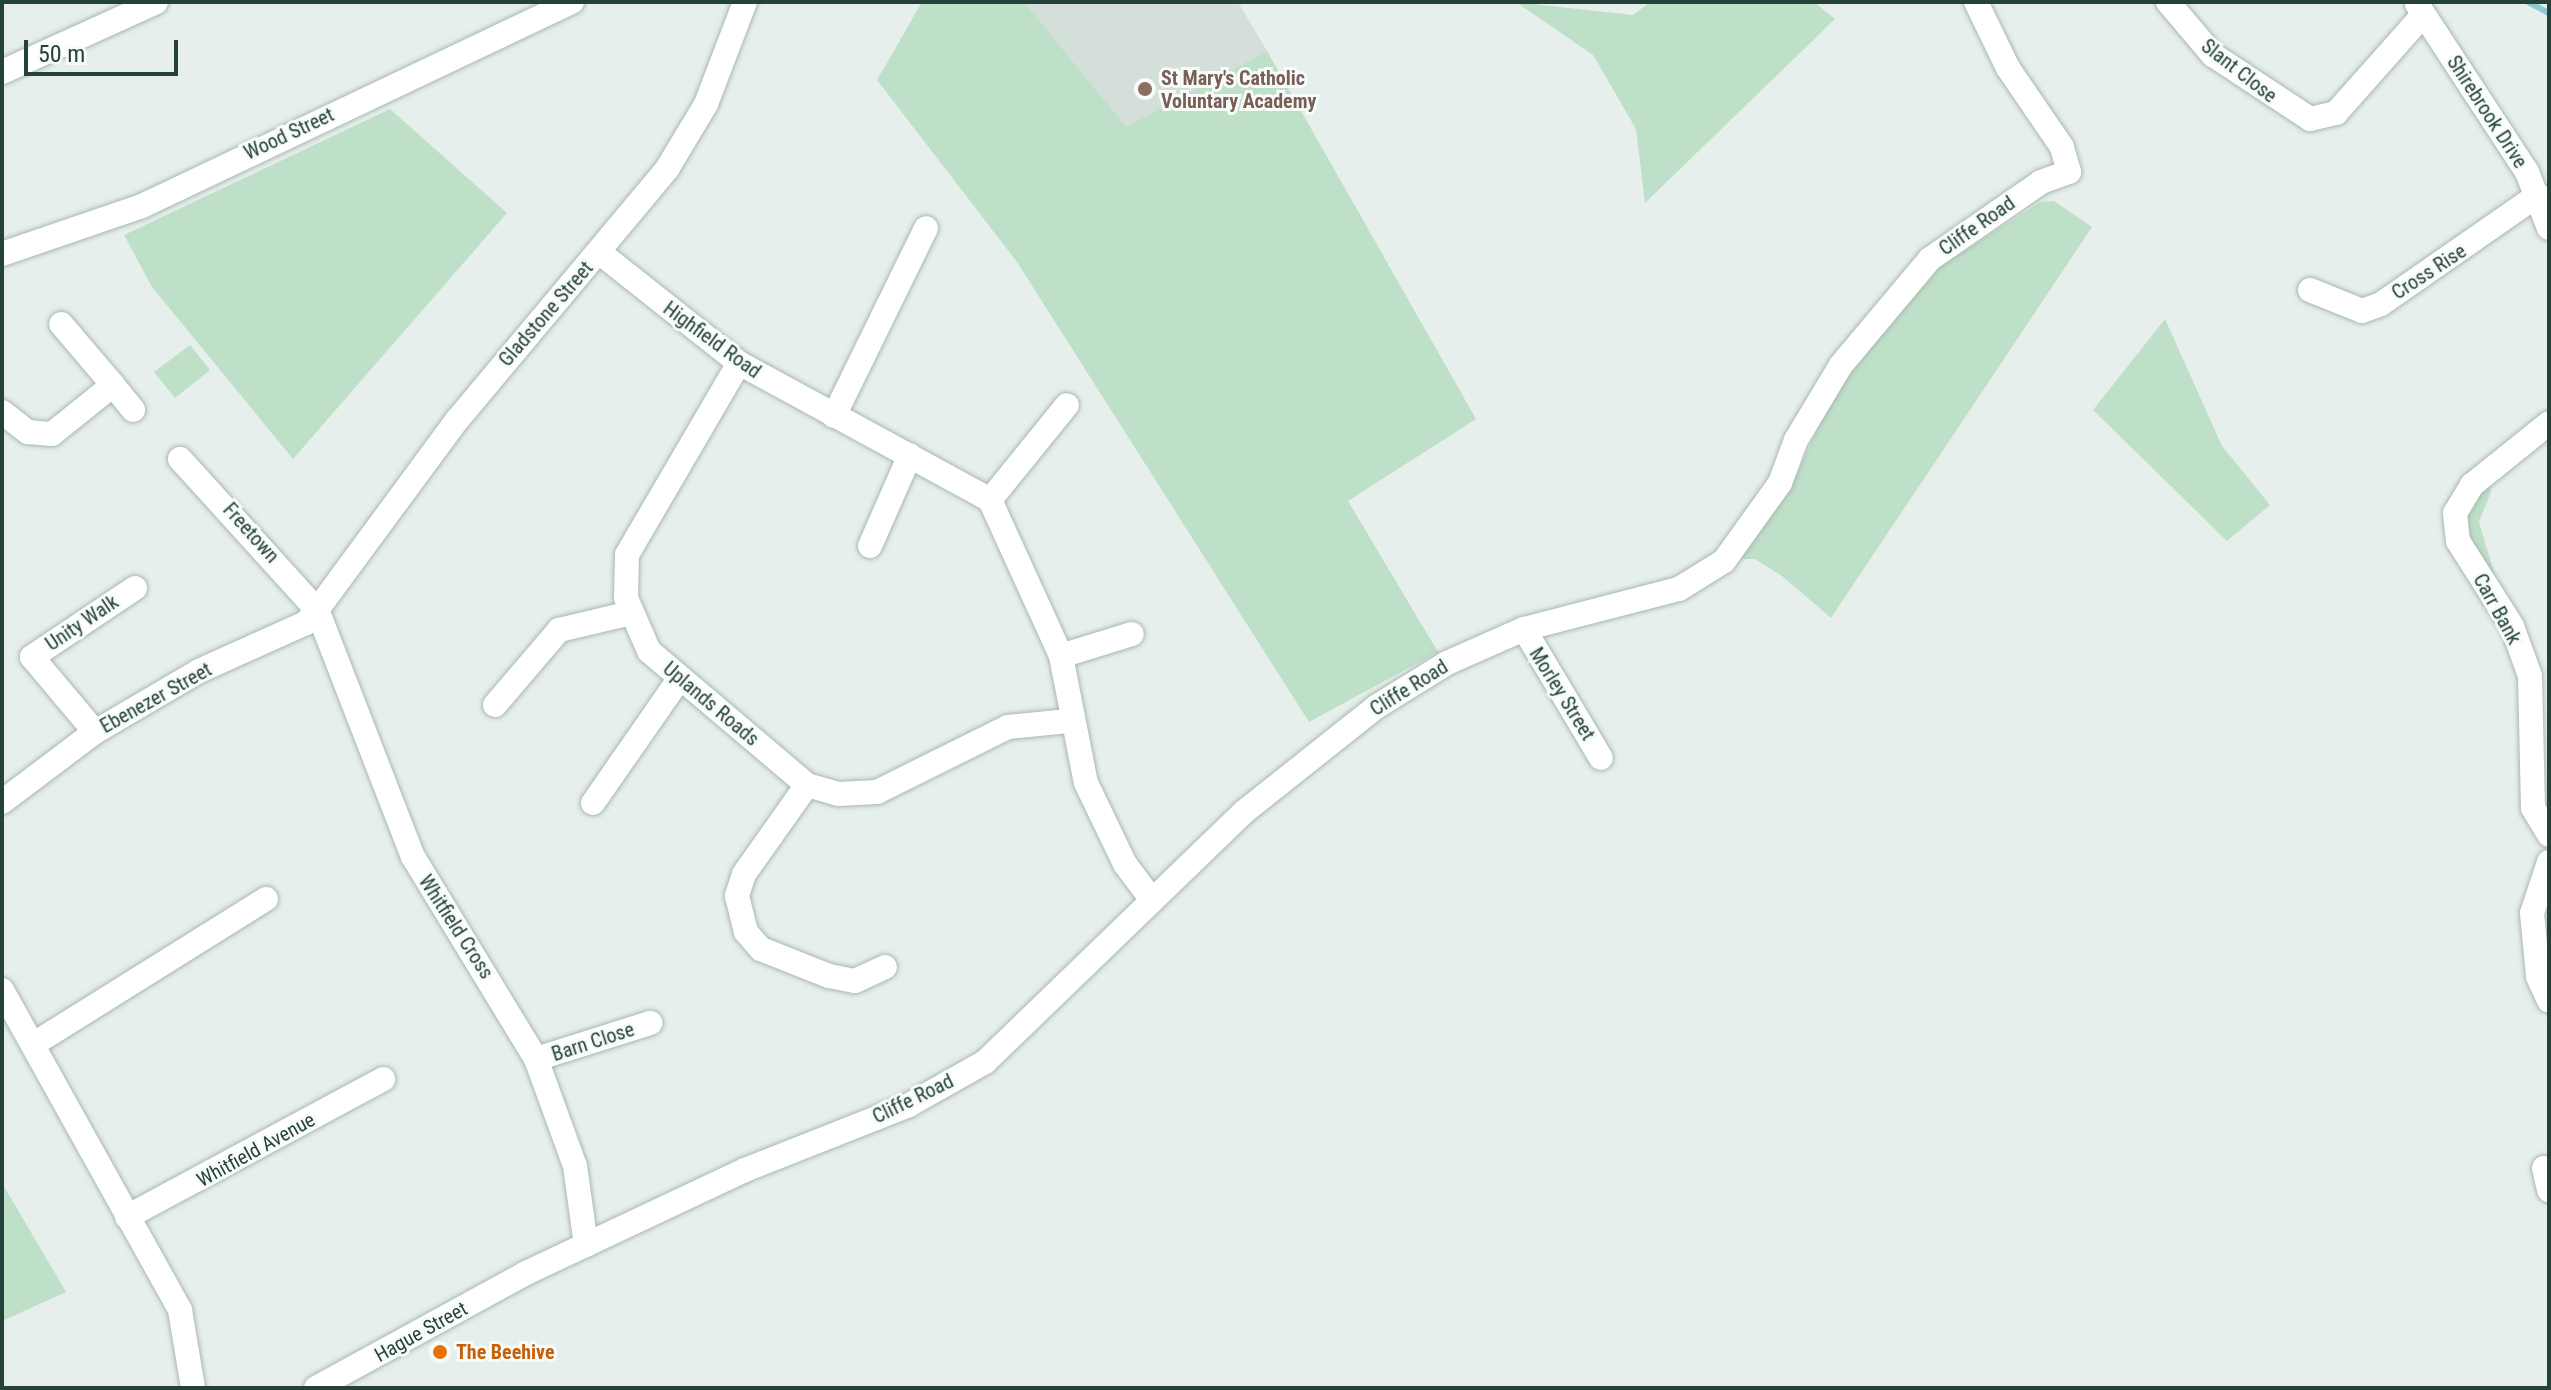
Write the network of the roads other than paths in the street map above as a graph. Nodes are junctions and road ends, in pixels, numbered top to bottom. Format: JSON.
{"nodes":[{"id":1,"x":156,"y":2,"type":"edge"},
{"id":2,"x":745,"y":2,"type":"edge"},
{"id":3,"x":1976,"y":2,"type":"edge"},
{"id":4,"x":2168,"y":2,"type":"edge"},
{"id":5,"x":558,"y":5,"type":"edge"},
{"id":6,"x":2419,"y":9,"type":"edge"},
{"id":7,"x":2,"y":72,"type":"edge"},
{"id":8,"x":2538,"y":195,"type":"junction"},
{"id":9,"x":926,"y":228,"type":"dead end"},
{"id":10,"x":2549,"y":228,"type":"edge"},
{"id":11,"x":599,"y":252,"type":"junction"},
{"id":12,"x":2,"y":254,"type":"edge"},
{"id":13,"x":2310,"y":290,"type":"dead end"},
{"id":14,"x":61,"y":324,"type":"dead end"},
{"id":15,"x":739,"y":363,"type":"junction"},
{"id":16,"x":113,"y":385,"type":"junction"},
{"id":17,"x":1067,"y":405,"type":"dead end"},
{"id":18,"x":133,"y":410,"type":"dead end"},
{"id":19,"x":2,"y":412,"type":"edge"},
{"id":20,"x":834,"y":416,"type":"junction"},
{"id":21,"x":2549,"y":423,"type":"edge"},
{"id":22,"x":910,"y":455,"type":"junction"},
{"id":23,"x":180,"y":459,"type":"dead end"},
{"id":24,"x":990,"y":500,"type":"junction"},
{"id":25,"x":870,"y":546,"type":"dead end"},
{"id":26,"x":135,"y":588,"type":"dead end"},
{"id":27,"x":317,"y":610,"type":"junction"},
{"id":28,"x":631,"y":613,"type":"junction"},
{"id":29,"x":1524,"y":629,"type":"junction"},
{"id":30,"x":1132,"y":634,"type":"dead end"},
{"id":31,"x":1061,"y":656,"type":"junction"},
{"id":32,"x":2540,"y":675,"type":"edge"},
{"id":33,"x":680,"y":678,"type":"junction"},
{"id":34,"x":495,"y":705,"type":"dead end"},
{"id":35,"x":1069,"y":721,"type":"junction"},
{"id":36,"x":95,"y":732,"type":"junction"},
{"id":37,"x":1601,"y":758,"type":"dead end"},
{"id":38,"x":807,"y":785,"type":"junction"},
{"id":39,"x":2,"y":802,"type":"edge"},
{"id":40,"x":593,"y":803,"type":"dead end"},
{"id":41,"x":2549,"y":835,"type":"edge"},
{"id":42,"x":2549,"y":862,"type":"edge"},
{"id":43,"x":266,"y":899,"type":"dead end"},
{"id":44,"x":1152,"y":900,"type":"junction"},
{"id":45,"x":885,"y":967,"type":"dead end"},
{"id":46,"x":2,"y":990,"type":"edge"},
{"id":47,"x":2549,"y":1001,"type":"edge"},
{"id":48,"x":650,"y":1023,"type":"dead end"},
{"id":49,"x":37,"y":1042,"type":"junction"},
{"id":50,"x":536,"y":1059,"type":"junction"},
{"id":51,"x":383,"y":1079,"type":"dead end"},
{"id":52,"x":127,"y":1217,"type":"junction"},
{"id":53,"x":586,"y":1245,"type":"junction"},
{"id":54,"x":526,"y":1273,"type":"joint"},
{"id":55,"x":193,"y":1388,"type":"edge"},
{"id":56,"x":316,"y":1388,"type":"edge"}],
"edges":[{"from":1,"to":7,"type":"street"},
{"from":2,"to":11,"type":"street","name":"Gladstone Street"},
{"from":3,"to":29,"type":"street","name":"Cliffe Road"},
{"from":4,"to":6,"type":"street","name":"Slant Close"},
{"from":5,"to":12,"type":"street","name":"Wood Street"},
{"from":6,"to":8,"type":"street","name":"Shirebrook Drive"},
{"from":8,"to":10,"type":"street","name":"Shirebrook Drive"},
{"from":8,"to":13,"type":"street","name":"Cross Rise"},
{"from":9,"to":20,"type":"street"},
{"from":11,"to":15,"type":"street","name":"Highfield Road"},
{"from":11,"to":27,"type":"street","name":"Gladstone Street"},
{"from":14,"to":16,"type":"street"},
{"from":15,"to":20,"type":"street","name":"Highfield Road"},
{"from":15,"to":28,"type":"street","name":"Uplands Roads"},
{"from":16,"to":18,"type":"street"},
{"from":16,"to":19,"type":"street"},
{"from":17,"to":24,"type":"street"},
{"from":20,"to":22,"type":"street","name":"Highfield Road"},
{"from":21,"to":32,"type":"street","name":"Carr Bank"},
{"from":22,"to":24,"type":"street","name":"Highfield Road"},
{"from":22,"to":25,"type":"street"},
{"from":23,"to":27,"type":"street","name":"Freetown"},
{"from":24,"to":31,"type":"street"},
{"from":26,"to":36,"type":"street","name":"Unity Walk"},
{"from":27,"to":36,"type":"street","name":"Ebenezer Street"},
{"from":27,"to":50,"type":"street","name":"Whitfield Cross"},
{"from":28,"to":33,"type":"street","name":"Uplands Roads"},
{"from":28,"to":34,"type":"street"},
{"from":29,"to":37,"type":"street","name":"Morley Street"},
{"from":29,"to":44,"type":"street","name":"Cliffe Road"},
{"from":30,"to":31,"type":"street"},
{"from":31,"to":35,"type":"street"},
{"from":32,"to":41,"type":"street","name":"Carr Bank"},
{"from":33,"to":38,"type":"street","name":"Uplands Roads"},
{"from":33,"to":40,"type":"street"},
{"from":35,"to":38,"type":"street"},
{"from":35,"to":44,"type":"street"},
{"from":36,"to":39,"type":"street","name":"Ebenezer Street"},
{"from":38,"to":45,"type":"street"},
{"from":42,"to":47,"type":"street"},
{"from":43,"to":49,"type":"street"},
{"from":44,"to":53,"type":"street","name":"Cliffe Road"},
{"from":46,"to":49,"type":"street"},
{"from":48,"to":50,"type":"street","name":"Barn Close"},
{"from":49,"to":52,"type":"street"},
{"from":50,"to":53,"type":"street","name":"Whitfield Cross"},
{"from":51,"to":52,"type":"street","name":"Whitfield Avenue"},
{"from":52,"to":55,"type":"street"},
{"from":53,"to":54,"type":"street","name":"Cliffe Road"},
{"from":54,"to":56,"type":"street","name":"Hague Street"}]}
